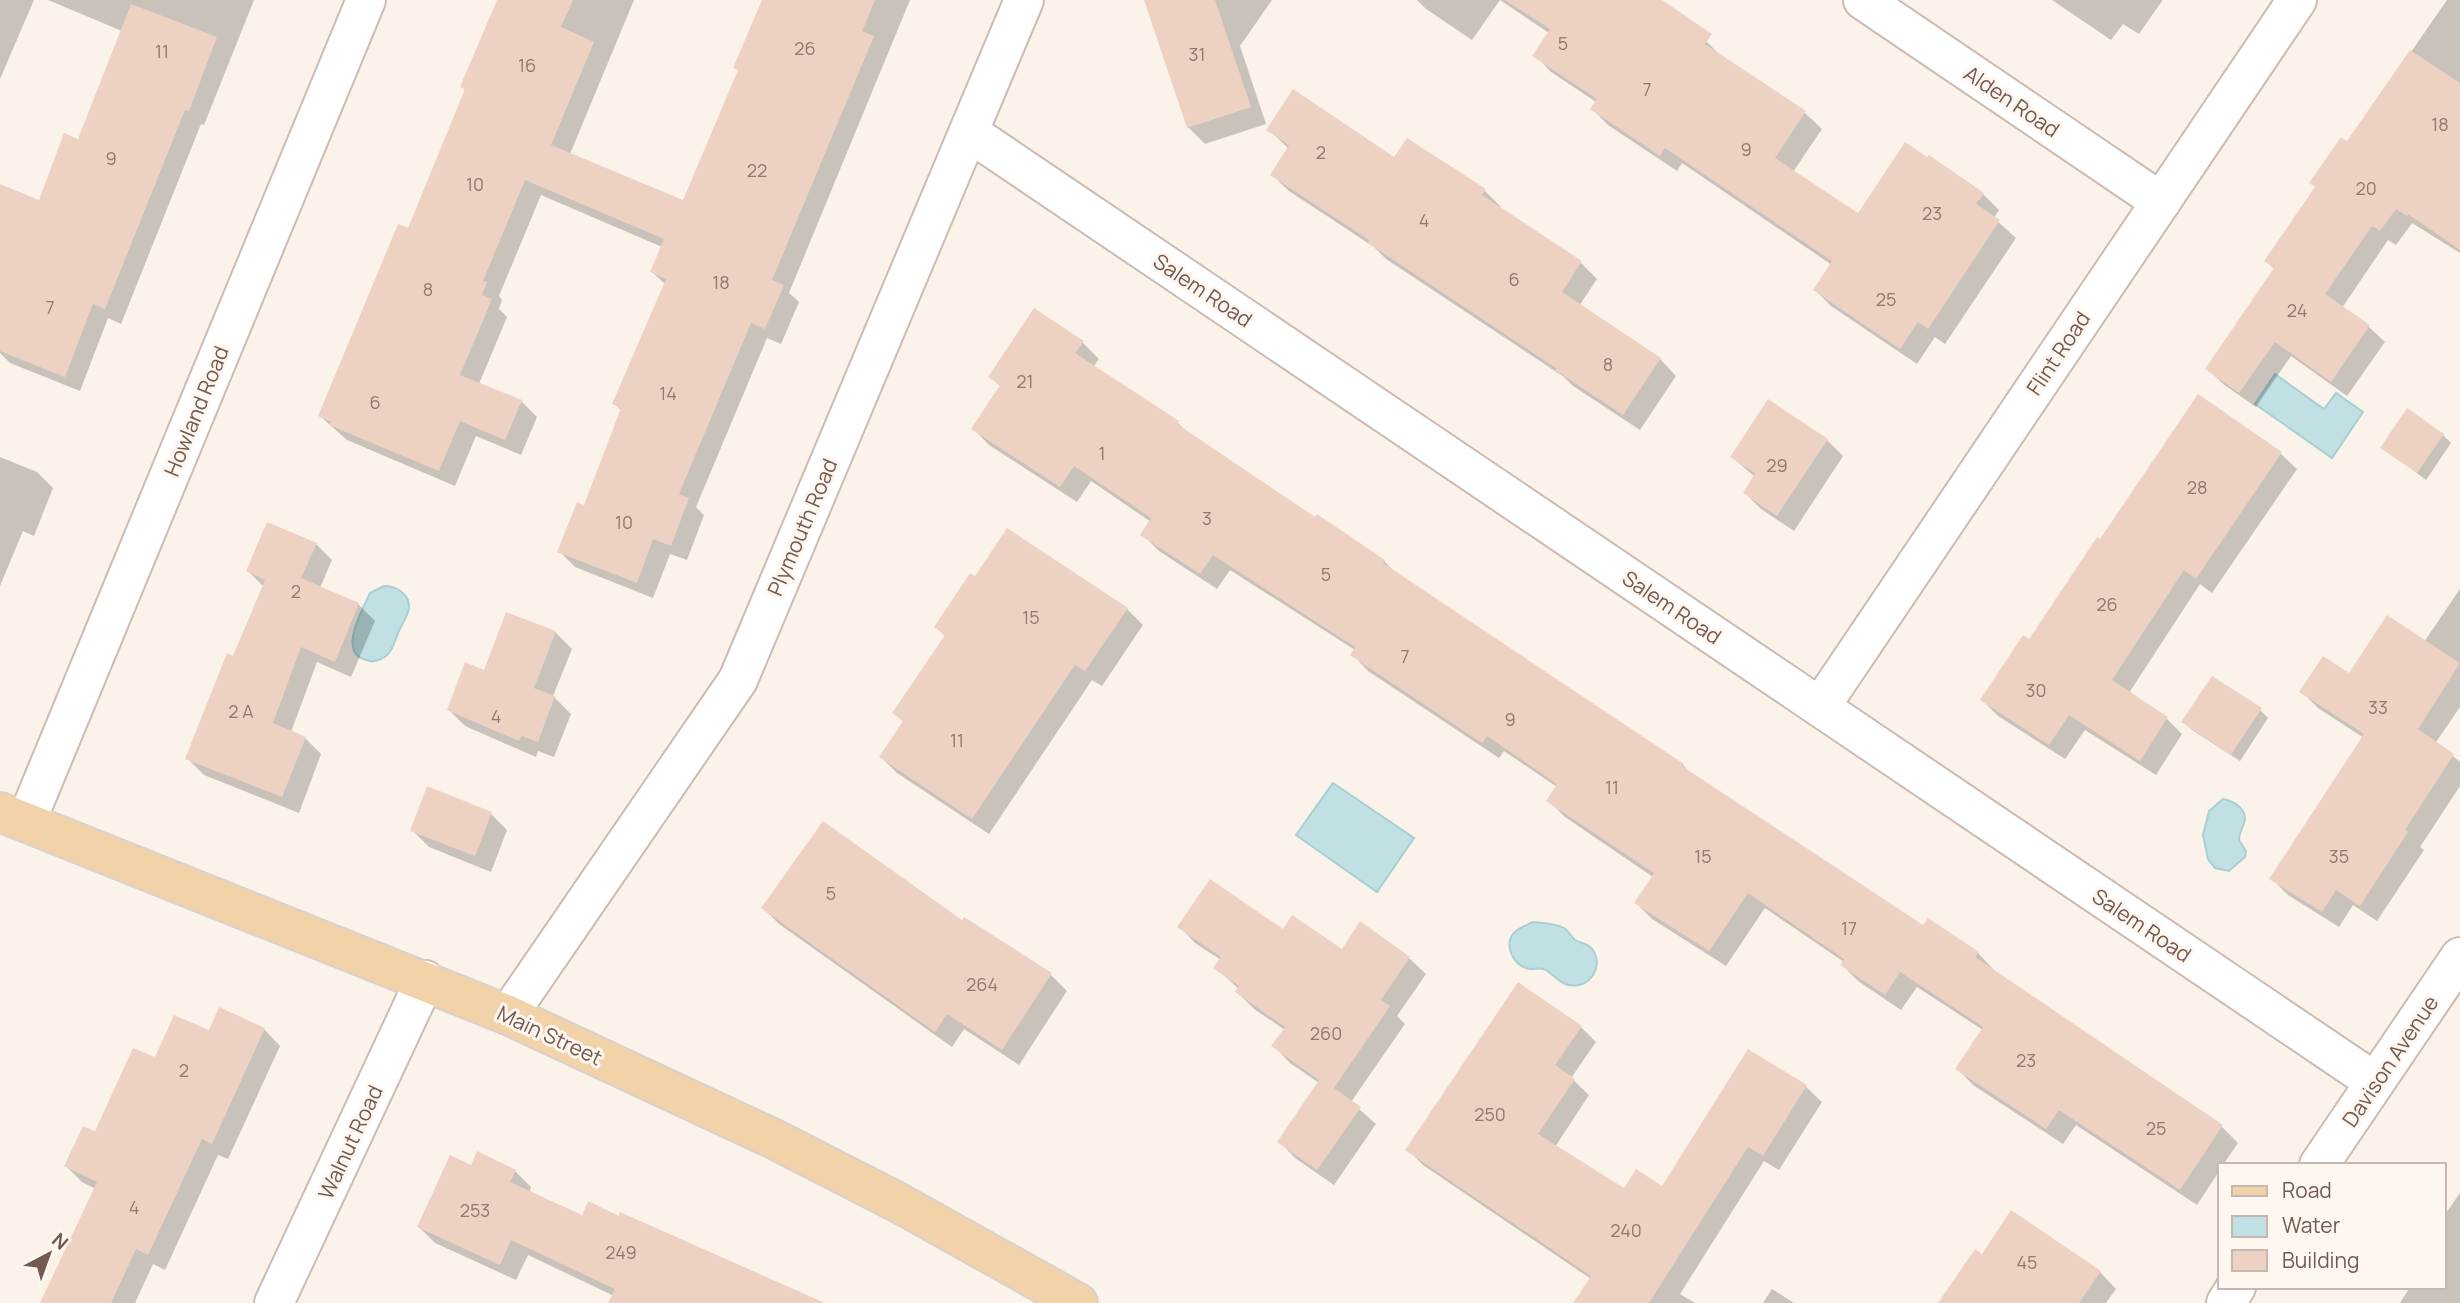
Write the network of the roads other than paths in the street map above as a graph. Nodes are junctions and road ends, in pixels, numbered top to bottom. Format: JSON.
{"nodes":[{"id":1,"x":366,"y":0,"type":"edge"},
{"id":2,"x":1024,"y":0,"type":"edge"},
{"id":3,"x":1863,"y":0,"type":"edge"},
{"id":4,"x":2297,"y":0,"type":"edge"},
{"id":5,"x":970,"y":132,"type":"junction"},
{"id":6,"x":2161,"y":202,"type":"junction"},
{"id":7,"x":1820,"y":706,"type":"junction"},
{"id":8,"x":13,"y":817,"type":"edge"},
{"id":9,"x":2460,"y":957,"type":"edge"},
{"id":10,"x":425,"y":981,"type":"junction"},
{"id":11,"x":508,"y":1015,"type":"junction"},
{"id":12,"x":2375,"y":1082,"type":"junction"},
{"id":13,"x":2320,"y":1163,"type":"edge"},
{"id":14,"x":274,"y":1303,"type":"edge"},
{"id":15,"x":1078,"y":1303,"type":"edge"}],
"edges":[{"from":1,"to":8,"type":"street","name":"Howland Road"},
{"from":2,"to":5,"type":"street","name":"Plymouth Road"},
{"from":3,"to":6,"type":"street","name":"Alden Road"},
{"from":4,"to":6,"type":"street","name":"Flint Road"},
{"from":5,"to":7,"type":"street","name":"Salem Road"},
{"from":5,"to":11,"type":"street","name":"Plymouth Road"},
{"from":6,"to":7,"type":"street","name":"Flint Road"},
{"from":7,"to":12,"type":"street","name":"Salem Road"},
{"from":8,"to":10,"type":"main road","name":"Main Street"},
{"from":9,"to":12,"type":"street","name":"Davison Avenue"},
{"from":10,"to":11,"type":"main road","name":"Main Street"},
{"from":10,"to":14,"type":"street","name":"Walnut Road"},
{"from":11,"to":15,"type":"main road","name":"Main Street"},
{"from":12,"to":13,"type":"street","name":"Davison Avenue"}]}
